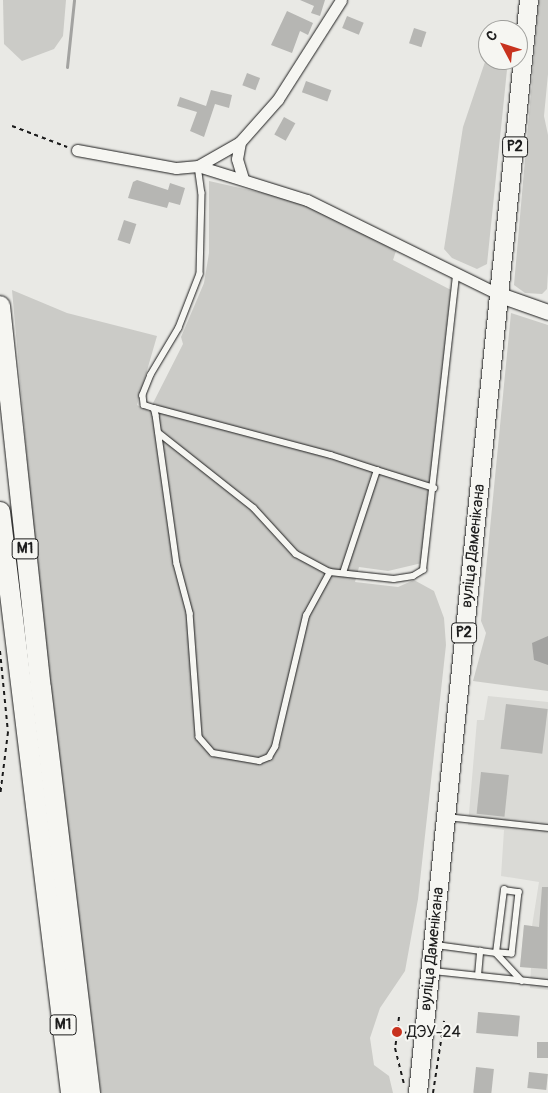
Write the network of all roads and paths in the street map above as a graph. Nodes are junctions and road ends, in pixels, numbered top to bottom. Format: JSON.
{"nodes":[{"id":1,"x":341,"y":0,"type":"edge"},
{"id":2,"x":529,"y":0,"type":"edge"},
{"id":3,"x":12,"y":126,"type":"dead end"},
{"id":4,"x":240,"y":142,"type":"junction"},
{"id":5,"x":76,"y":150,"type":"joint"},
{"id":6,"x":198,"y":166,"type":"junction"},
{"id":7,"x":243,"y":179,"type":"junction"},
{"id":8,"x":456,"y":273,"type":"junction"},
{"id":9,"x":500,"y":295,"type":"junction"},
{"id":10,"x":0,"y":306,"type":"edge"},
{"id":11,"x":548,"y":312,"type":"edge"},
{"id":12,"x":154,"y":408,"type":"junction"},
{"id":13,"x":159,"y":433,"type":"junction"},
{"id":14,"x":377,"y":470,"type":"junction"},
{"id":15,"x":434,"y":488,"type":"junction"},
{"id":16,"x":0,"y":512,"type":"edge"},
{"id":17,"x":330,"y":572,"type":"junction"},
{"id":18,"x":343,"y":573,"type":"junction"},
{"id":19,"x":0,"y":651,"type":"edge"},
{"id":20,"x":0,"y":796,"type":"edge"},
{"id":21,"x":445,"y":817,"type":"junction"},
{"id":22,"x":548,"y":828,"type":"edge"},
{"id":23,"x":432,"y":944,"type":"junction"},
{"id":24,"x":480,"y":951,"type":"junction"},
{"id":25,"x":496,"y":954,"type":"junction"},
{"id":26,"x":430,"y":971,"type":"junction"},
{"id":27,"x":478,"y":976,"type":"junction"},
{"id":28,"x":522,"y":981,"type":"junction"},
{"id":29,"x":548,"y":984,"type":"edge"},
{"id":30,"x":399,"y":1017,"type":"dead end"},
{"id":31,"x":444,"y":1022,"type":"dead end"},
{"id":32,"x":412,"y":1090,"type":"edge"},
{"id":33,"x":71,"y":1093,"type":"edge"},
{"id":34,"x":90,"y":1093,"type":"edge"},
{"id":35,"x":433,"y":1093,"type":"edge"}],
"edges":[{"from":1,"to":4,"type":"street"},
{"from":2,"to":9,"type":"main road","name":"вуліца Даменікана","number":"Р2"},
{"from":3,"to":5,"type":"path"},
{"from":4,"to":6,"type":"street"},
{"from":4,"to":7,"type":"street"},
{"from":5,"to":6,"type":"street"},
{"from":6,"to":7,"type":"street"},
{"from":6,"to":12,"type":"lane"},
{"from":7,"to":8,"type":"street"},
{"from":8,"to":9,"type":"street"},
{"from":8,"to":15,"type":"lane"},
{"from":9,"to":11,"type":"street"},
{"from":9,"to":21,"type":"main road","name":"вуліца Даменікана","number":"Р2"},
{"from":10,"to":34,"type":"highway","number":"М1"},
{"from":12,"to":13,"type":"lane"},
{"from":12,"to":14,"type":"lane"},
{"from":13,"to":17,"type":"lane"},
{"from":13,"to":17,"type":"lane"},
{"from":14,"to":15,"type":"lane"},
{"from":14,"to":18,"type":"lane"},
{"from":15,"to":18,"type":"lane"},
{"from":16,"to":33,"type":"highway","number":"М1"},
{"from":17,"to":18,"type":"lane"},
{"from":19,"to":20,"type":"path"},
{"from":21,"to":22,"type":"lane"},
{"from":21,"to":23,"type":"main road","name":"вуліца Даменікана","number":"Р2"},
{"from":23,"to":24,"type":"lane"},
{"from":23,"to":26,"type":"main road","name":"вуліца Даменікана","number":"Р2"},
{"from":24,"to":25,"type":"lane"},
{"from":24,"to":27,"type":"lane"},
{"from":25,"to":25,"type":"lane"},
{"from":25,"to":28,"type":"lane"},
{"from":26,"to":27,"type":"lane"},
{"from":26,"to":32,"type":"main road","name":"вуліца Даменікана","number":"Р2"},
{"from":27,"to":28,"type":"lane"},
{"from":28,"to":29,"type":"lane"},
{"from":30,"to":32,"type":"path"},
{"from":31,"to":35,"type":"path"}]}
